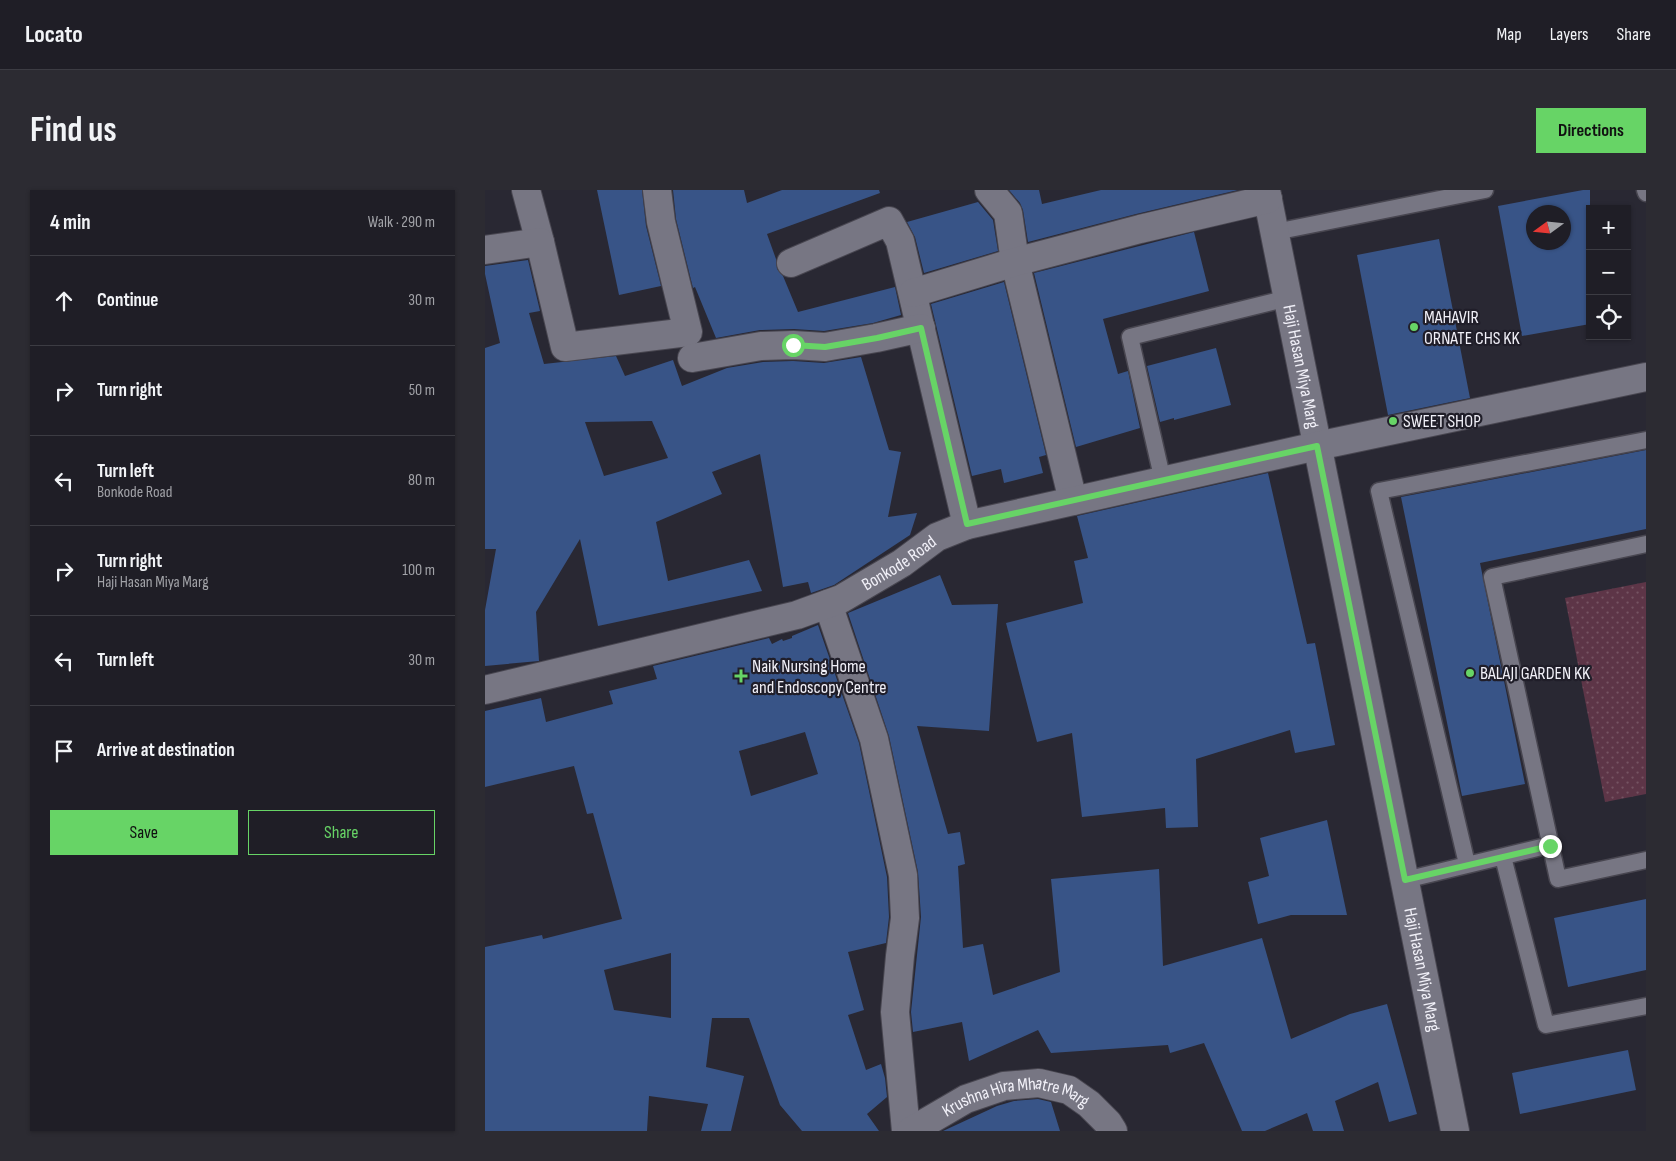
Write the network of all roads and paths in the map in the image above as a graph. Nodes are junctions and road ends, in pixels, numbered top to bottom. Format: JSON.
{"nodes":[{"id":1,"x":526,"y":190,"type":"edge"},
{"id":2,"x":657,"y":190,"type":"edge"},
{"id":3,"x":989,"y":190,"type":"edge"},
{"id":4,"x":1485,"y":190,"type":"edge"},
{"id":5,"x":1267,"y":195,"type":"edge"},
{"id":6,"x":1275,"y":232,"type":"junction"},
{"id":7,"x":541,"y":242,"type":"junction"},
{"id":8,"x":485,"y":250,"type":"edge"},
{"id":9,"x":1015,"y":262,"type":"junction"},
{"id":10,"x":791,"y":263,"type":"dead end"},
{"id":11,"x":913,"y":293,"type":"junction"},
{"id":12,"x":1288,"y":298,"type":"junction"},
{"id":13,"x":921,"y":328,"type":"junction"},
{"id":14,"x":692,"y":358,"type":"dead end"},
{"id":15,"x":1646,"y":377,"type":"edge"},
{"id":16,"x":1646,"y":440,"type":"edge"},
{"id":17,"x":1317,"y":446,"type":"junction"},
{"id":18,"x":1163,"y":481,"type":"junction"},
{"id":19,"x":1073,"y":501,"type":"junction"},
{"id":20,"x":967,"y":524,"type":"junction"},
{"id":21,"x":1646,"y":544,"type":"edge"},
{"id":22,"x":828,"y":604,"type":"junction"},
{"id":23,"x":485,"y":690,"type":"edge"},
{"id":24,"x":1550,"y":846,"type":"junction"},
{"id":25,"x":1503,"y":857,"type":"junction"},
{"id":26,"x":1646,"y":860,"type":"edge"},
{"id":27,"x":1467,"y":864,"type":"junction"},
{"id":28,"x":1405,"y":880,"type":"junction"},
{"id":29,"x":1646,"y":1006,"type":"edge"},
{"id":30,"x":907,"y":1131,"type":"edge"},
{"id":31,"x":911,"y":1131,"type":"edge"},
{"id":32,"x":1113,"y":1131,"type":"edge"},
{"id":33,"x":1455,"y":1131,"type":"edge"}],
"edges":[{"from":1,"to":7,"type":"street"},
{"from":2,"to":7,"type":"street"},
{"from":3,"to":9,"type":"street"},
{"from":4,"to":6,"type":"lane"},
{"from":5,"to":6,"type":"street","name":"Haji Hasan Miya Marg"},
{"from":5,"to":9,"type":"street"},
{"from":6,"to":12,"type":"street","name":"Haji Hasan Miya Marg"},
{"from":7,"to":8,"type":"street"},
{"from":9,"to":11,"type":"street"},
{"from":9,"to":19,"type":"street"},
{"from":10,"to":11,"type":"street"},
{"from":11,"to":13,"type":"street"},
{"from":12,"to":17,"type":"street","name":"Haji Hasan Miya Marg"},
{"from":12,"to":18,"type":"lane"},
{"from":13,"to":14,"type":"street"},
{"from":13,"to":20,"type":"street"},
{"from":15,"to":17,"type":"street","name":"Bonkode Road"},
{"from":16,"to":27,"type":"lane"},
{"from":17,"to":18,"type":"street","name":"Bonkode Road"},
{"from":17,"to":28,"type":"street","name":"Haji Hasan Miya Marg"},
{"from":18,"to":19,"type":"street","name":"Bonkode Road"},
{"from":19,"to":20,"type":"street","name":"Bonkode Road"},
{"from":20,"to":22,"type":"street","name":"Bonkode Road"},
{"from":21,"to":24,"type":"lane"},
{"from":22,"to":23,"type":"street","name":"Bonkode Road"},
{"from":22,"to":30,"type":"street"},
{"from":24,"to":25,"type":"lane"},
{"from":24,"to":26,"type":"lane"},
{"from":25,"to":27,"type":"lane"},
{"from":25,"to":29,"type":"lane"},
{"from":27,"to":28,"type":"lane"},
{"from":28,"to":33,"type":"street","name":"Haji Hasan Miya Marg"},
{"from":31,"to":32,"type":"street","name":"Krushna Hira Mhatre Marg"}]}
